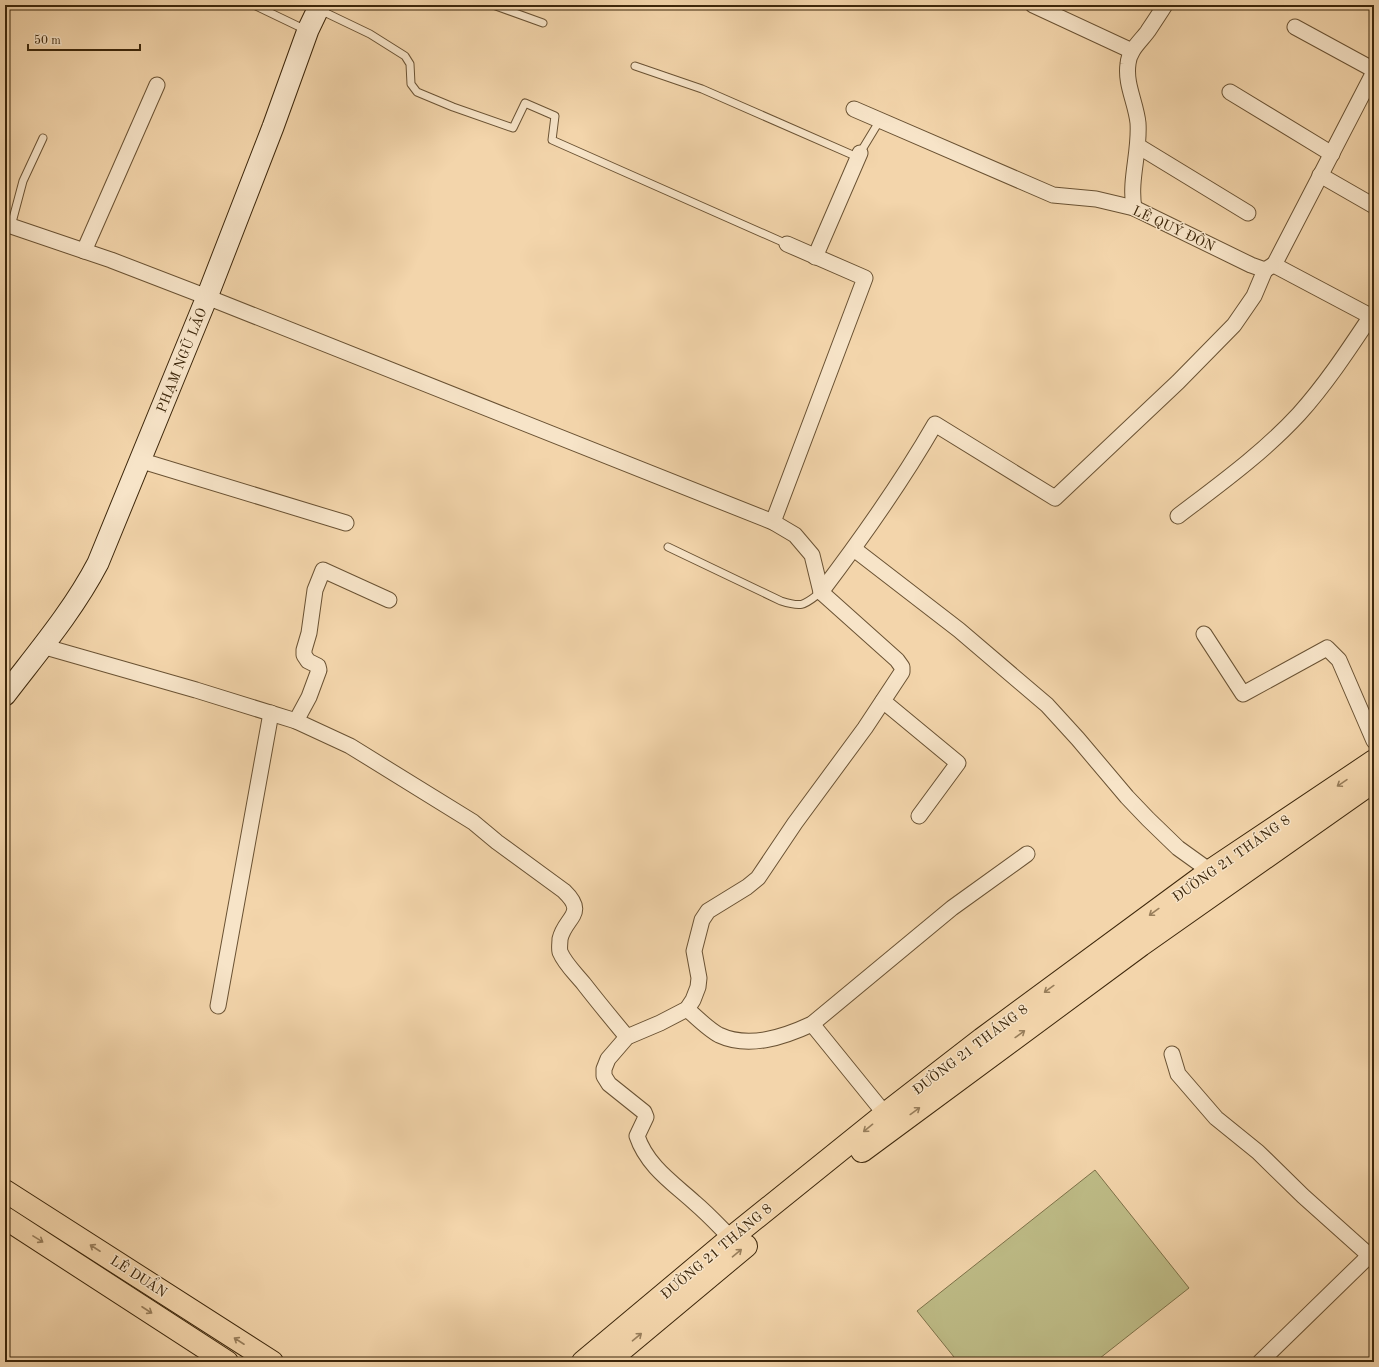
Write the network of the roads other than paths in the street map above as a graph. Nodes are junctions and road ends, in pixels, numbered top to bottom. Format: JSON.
{"nodes":[{"id":1,"x":254,"y":5,"type":"edge"},
{"id":2,"x":493,"y":5,"type":"edge"},
{"id":3,"x":1033,"y":5,"type":"edge"},
{"id":4,"x":1165,"y":5,"type":"edge"},
{"id":5,"x":319,"y":7,"type":"edge"},
{"id":6,"x":543,"y":23,"type":"dead end"},
{"id":7,"x":1295,"y":27,"type":"dead end"},
{"id":8,"x":308,"y":30,"type":"junction"},
{"id":9,"x":1132,"y":51,"type":"junction"},
{"id":10,"x":635,"y":66,"type":"dead end"},
{"id":11,"x":1374,"y":71,"type":"edge"},
{"id":12,"x":157,"y":85,"type":"dead end"},
{"id":13,"x":1230,"y":92,"type":"dead end"},
{"id":14,"x":854,"y":109,"type":"dead end"},
{"id":15,"x":880,"y":120,"type":"junction"},
{"id":16,"x":43,"y":138,"type":"dead end"},
{"id":17,"x":1138,"y":146,"type":"junction"},
{"id":18,"x":860,"y":153,"type":"junction"},
{"id":19,"x":1332,"y":154,"type":"junction"},
{"id":20,"x":1320,"y":175,"type":"junction"},
{"id":21,"x":1374,"y":206,"type":"edge"},
{"id":22,"x":1134,"y":208,"type":"junction"},
{"id":23,"x":1248,"y":213,"type":"dead end"},
{"id":24,"x":8,"y":225,"type":"edge"},
{"id":25,"x":788,"y":244,"type":"joint"},
{"id":26,"x":84,"y":251,"type":"junction"},
{"id":27,"x":816,"y":257,"type":"junction"},
{"id":28,"x":1269,"y":267,"type":"junction"},
{"id":29,"x":207,"y":297,"type":"junction"},
{"id":30,"x":1372,"y":317,"type":"edge"},
{"id":31,"x":139,"y":460,"type":"junction"},
{"id":32,"x":1178,"y":516,"type":"dead end"},
{"id":33,"x":773,"y":522,"type":"junction"},
{"id":34,"x":346,"y":523,"type":"dead end"},
{"id":35,"x":668,"y":546,"type":"dead end"},
{"id":36,"x":854,"y":549,"type":"junction"},
{"id":37,"x":821,"y":592,"type":"junction"},
{"id":38,"x":389,"y":600,"type":"dead end"},
{"id":39,"x":1204,"y":634,"type":"dead end"},
{"id":40,"x":42,"y":646,"type":"junction"},
{"id":41,"x":5,"y":695,"type":"edge"},
{"id":42,"x":883,"y":701,"type":"junction"},
{"id":43,"x":271,"y":713,"type":"junction"},
{"id":44,"x":296,"y":720,"type":"junction"},
{"id":45,"x":1374,"y":741,"type":"edge"},
{"id":46,"x":1374,"y":761,"type":"edge"},
{"id":47,"x":1374,"y":780,"type":"edge"},
{"id":48,"x":919,"y":816,"type":"dead end"},
{"id":49,"x":1027,"y":854,"type":"dead end"},
{"id":50,"x":1210,"y":871,"type":"junction"},
{"id":51,"x":218,"y":1006,"type":"dead end"},
{"id":52,"x":687,"y":1009,"type":"junction"},
{"id":53,"x":812,"y":1024,"type":"junction"},
{"id":54,"x":627,"y":1037,"type":"junction"},
{"id":55,"x":1172,"y":1054,"type":"dead end"},
{"id":56,"x":886,"y":1114,"type":"junction"},
{"id":57,"x":5,"y":1191,"type":"edge"},
{"id":58,"x":5,"y":1218,"type":"edge"},
{"id":59,"x":731,"y":1238,"type":"junction"},
{"id":60,"x":1372,"y":1254,"type":"edge"},
{"id":61,"x":227,"y":1362,"type":"edge"},
{"id":62,"x":272,"y":1362,"type":"edge"},
{"id":63,"x":583,"y":1362,"type":"edge"},
{"id":64,"x":607,"y":1362,"type":"edge"},
{"id":65,"x":1260,"y":1362,"type":"edge"}],
"edges":[{"from":1,"to":8,"type":"lane"},
{"from":2,"to":6,"type":"lane"},
{"from":3,"to":9,"type":"street"},
{"from":4,"to":9,"type":"street"},
{"from":5,"to":8,"type":"street","name":"PHẠM NGŨ LÃO"},
{"from":5,"to":25,"type":"lane"},
{"from":7,"to":11,"type":"street"},
{"from":8,"to":29,"type":"street","name":"PHẠM NGŨ LÃO"},
{"from":9,"to":17,"type":"street"},
{"from":10,"to":18,"type":"lane"},
{"from":11,"to":19,"type":"street"},
{"from":12,"to":26,"type":"street"},
{"from":13,"to":19,"type":"street"},
{"from":14,"to":15,"type":"street","name":"LÊ QUÝ ĐÔN"},
{"from":15,"to":18,"type":"lane"},
{"from":15,"to":22,"type":"street","name":"LÊ QUÝ ĐÔN"},
{"from":16,"to":24,"type":"lane"},
{"from":17,"to":22,"type":"street"},
{"from":17,"to":23,"type":"street"},
{"from":18,"to":27,"type":"street"},
{"from":19,"to":20,"type":"street"},
{"from":20,"to":21,"type":"street"},
{"from":20,"to":28,"type":"street"},
{"from":22,"to":28,"type":"street","name":"LÊ QUÝ ĐÔN"},
{"from":24,"to":26,"type":"street"},
{"from":25,"to":27,"type":"street"},
{"from":26,"to":29,"type":"street"},
{"from":27,"to":33,"type":"street"},
{"from":28,"to":30,"type":"street","name":"LÊ QUÝ ĐÔN"},
{"from":28,"to":36,"type":"street"},
{"from":29,"to":31,"type":"street","name":"PHẠM NGŨ LÃO"},
{"from":29,"to":33,"type":"street"},
{"from":30,"to":32,"type":"street"},
{"from":31,"to":34,"type":"street"},
{"from":31,"to":40,"type":"street","name":"PHẠM NGŨ LÃO"},
{"from":33,"to":37,"type":"street"},
{"from":35,"to":37,"type":"lane"},
{"from":36,"to":37,"type":"street"},
{"from":36,"to":50,"type":"street"},
{"from":37,"to":42,"type":"street"},
{"from":38,"to":44,"type":"street"},
{"from":39,"to":45,"type":"street"},
{"from":40,"to":41,"type":"street","name":"PHẠM NGŨ LÃO"},
{"from":40,"to":43,"type":"street"},
{"from":42,"to":48,"type":"street"},
{"from":42,"to":52,"type":"street"},
{"from":43,"to":44,"type":"street"},
{"from":43,"to":51,"type":"street"},
{"from":44,"to":54,"type":"street"},
{"from":46,"to":50,"type":"main road","name":"ĐƯỜNG 21 THÁNG 8","one_way":true},
{"from":64,"to":47,"type":"main road","name":"ĐƯỜNG 21 THÁNG 8","one_way":true},
{"from":49,"to":53,"type":"street"},
{"from":50,"to":56,"type":"main road","name":"ĐƯỜNG 21 THÁNG 8","one_way":true},
{"from":52,"to":53,"type":"street"},
{"from":52,"to":54,"type":"street"},
{"from":53,"to":56,"type":"street"},
{"from":54,"to":59,"type":"street"},
{"from":55,"to":60,"type":"street"},
{"from":56,"to":59,"type":"main road","name":"ĐƯỜNG 21 THÁNG 8","one_way":true},
{"from":62,"to":57,"type":"main road","name":"LÊ DUẨN","one_way":true},
{"from":58,"to":61,"type":"main road","name":"LÊ DUẨN","one_way":true},
{"from":59,"to":63,"type":"main road","name":"ĐƯỜNG 21 THÁNG 8"},
{"from":60,"to":65,"type":"street"}]}
